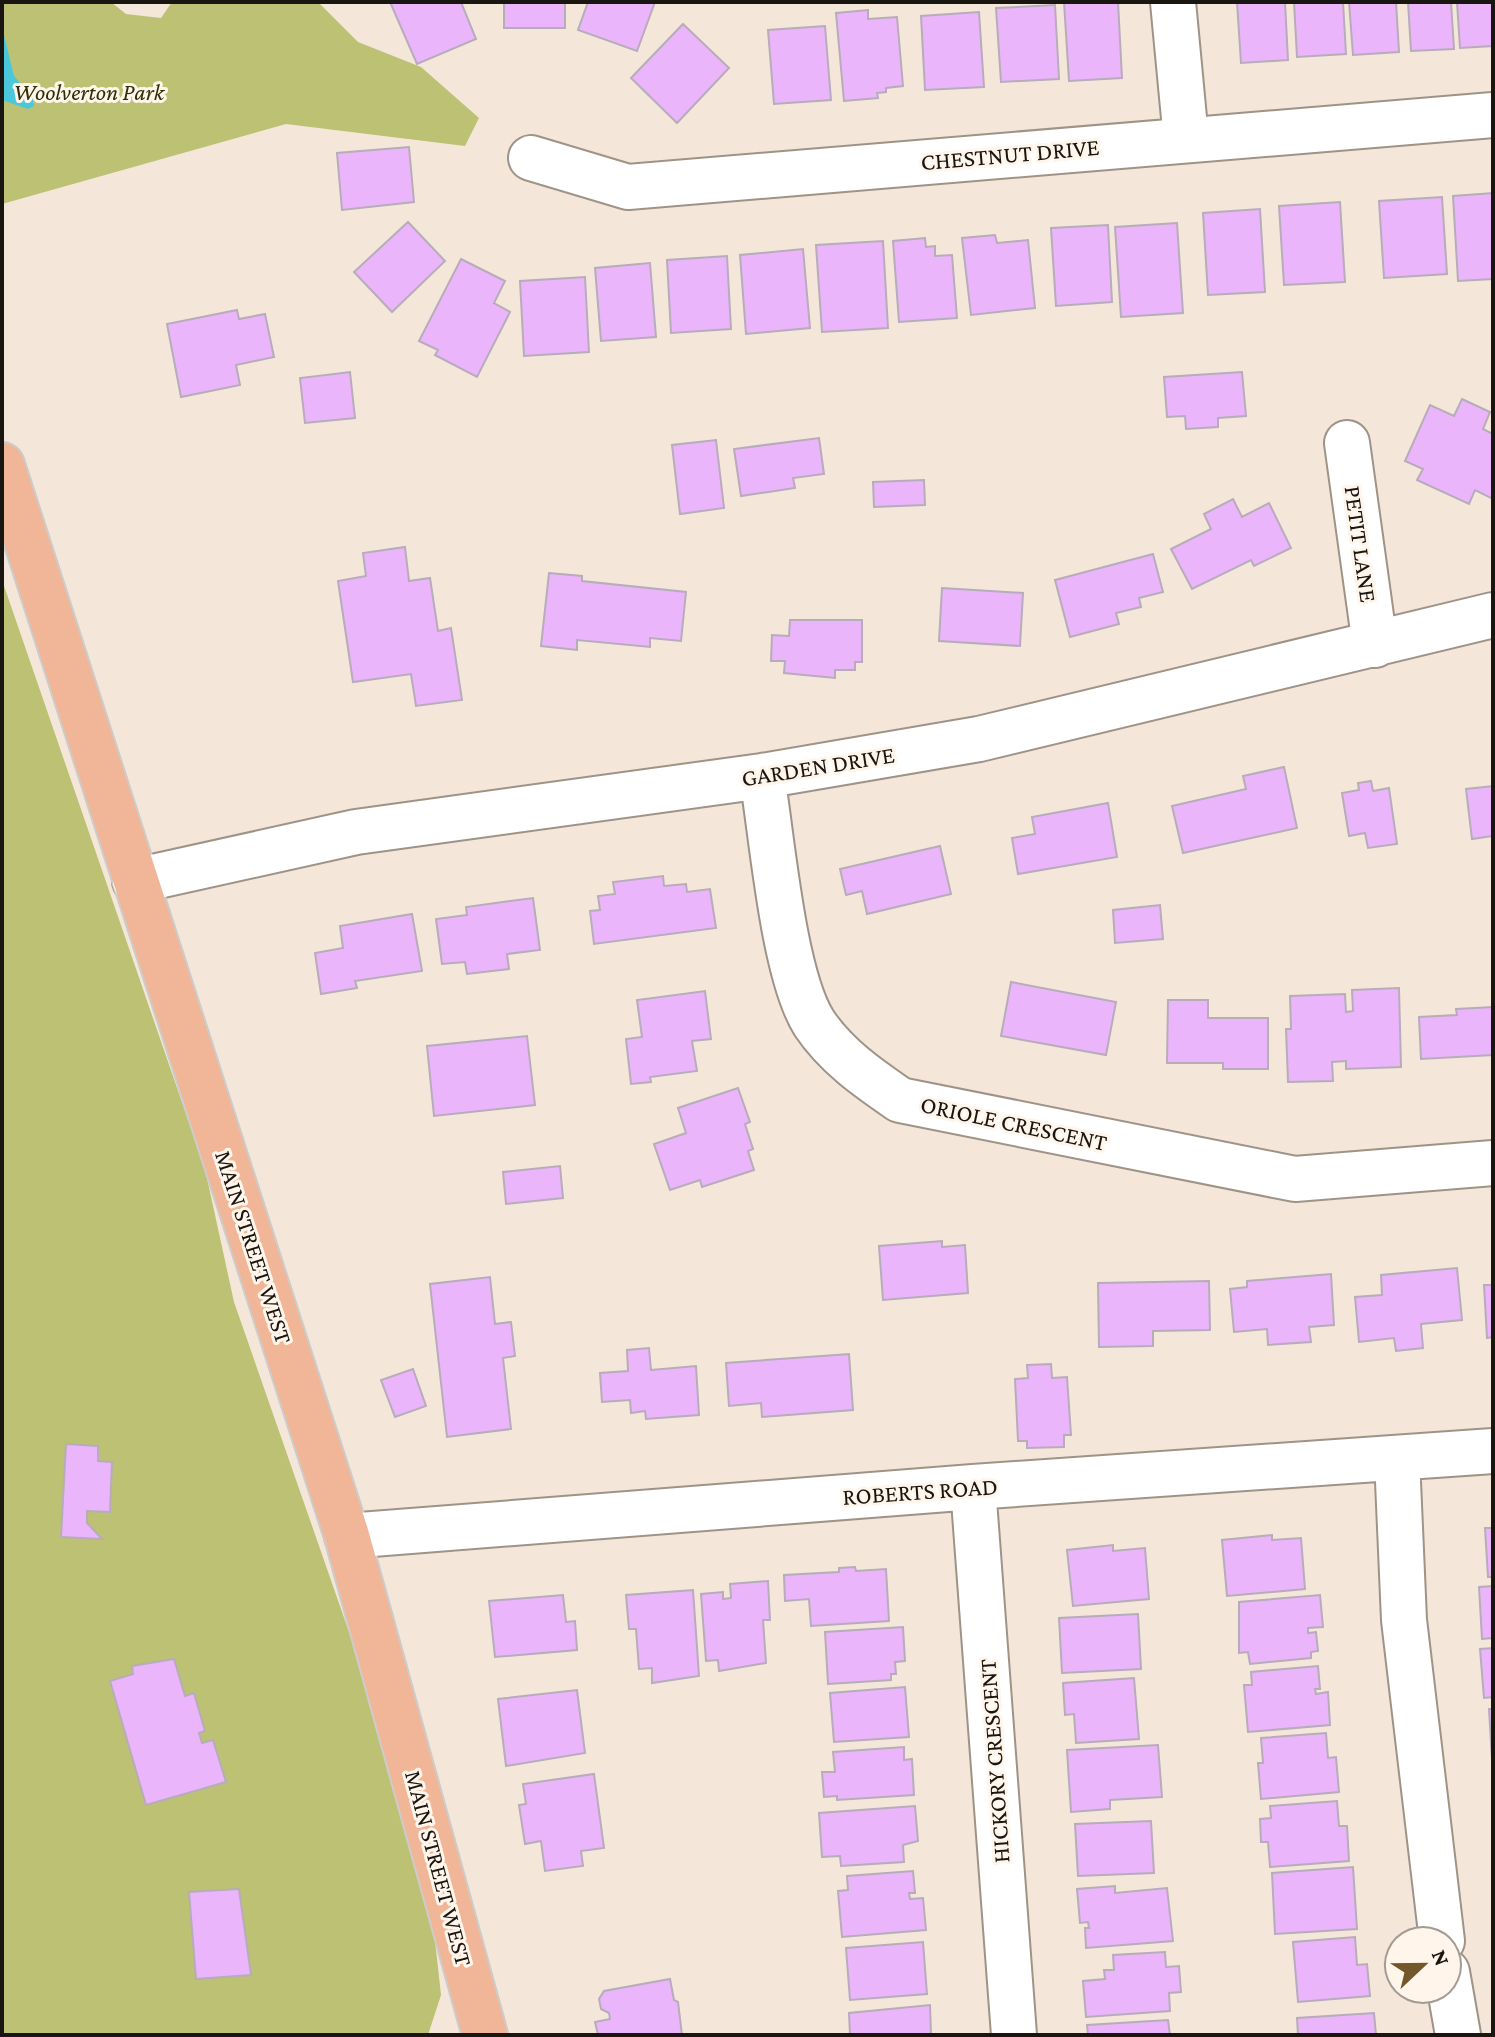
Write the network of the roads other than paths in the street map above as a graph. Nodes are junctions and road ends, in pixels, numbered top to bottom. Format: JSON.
{"nodes":[{"id":1,"x":1173,"y":2,"type":"edge"},
{"id":2,"x":1493,"y":115,"type":"edge"},
{"id":3,"x":1186,"y":139,"type":"junction"},
{"id":4,"x":531,"y":158,"type":"dead end"},
{"id":5,"x":1347,"y":443,"type":"dead end"},
{"id":6,"x":2,"y":465,"type":"edge"},
{"id":7,"x":1493,"y":615,"type":"edge"},
{"id":8,"x":1375,"y":645,"type":"junction"},
{"id":9,"x":762,"y":776,"type":"junction"},
{"id":10,"x":135,"y":881,"type":"junction"},
{"id":11,"x":1493,"y":1163,"type":"edge"},
{"id":12,"x":1493,"y":1451,"type":"edge"},
{"id":13,"x":1397,"y":1458,"type":"junction"},
{"id":14,"x":973,"y":1487,"type":"junction"},
{"id":15,"x":347,"y":1536,"type":"junction"},
{"id":16,"x":1440,"y":1925,"type":"edge"},
{"id":17,"x":1453,"y":2005,"type":"edge"},
{"id":18,"x":485,"y":2035,"type":"edge"},
{"id":19,"x":1014,"y":2035,"type":"edge"},
{"id":20,"x":1458,"y":2035,"type":"edge"}],
"edges":[{"from":1,"to":3,"type":"street"},
{"from":2,"to":3,"type":"street","name":"CHESTNUT DRIVE"},
{"from":3,"to":4,"type":"street","name":"CHESTNUT DRIVE"},
{"from":5,"to":8,"type":"street","name":"PETIT LANE"},
{"from":6,"to":10,"type":"main road","name":"MAIN STREET WEST"},
{"from":7,"to":8,"type":"street","name":"GARDEN DRIVE"},
{"from":8,"to":9,"type":"street","name":"GARDEN DRIVE"},
{"from":9,"to":10,"type":"street","name":"GARDEN DRIVE"},
{"from":9,"to":11,"type":"street","name":"ORIOLE CRESCENT"},
{"from":10,"to":15,"type":"main road","name":"MAIN STREET WEST"},
{"from":12,"to":13,"type":"street","name":"ROBERTS ROAD"},
{"from":13,"to":14,"type":"street","name":"ROBERTS ROAD"},
{"from":13,"to":16,"type":"street"},
{"from":14,"to":15,"type":"street","name":"ROBERTS ROAD"},
{"from":14,"to":19,"type":"street","name":"HICKORY CRESCENT"},
{"from":15,"to":18,"type":"main road","name":"MAIN STREET WEST"},
{"from":17,"to":20,"type":"street"}]}
